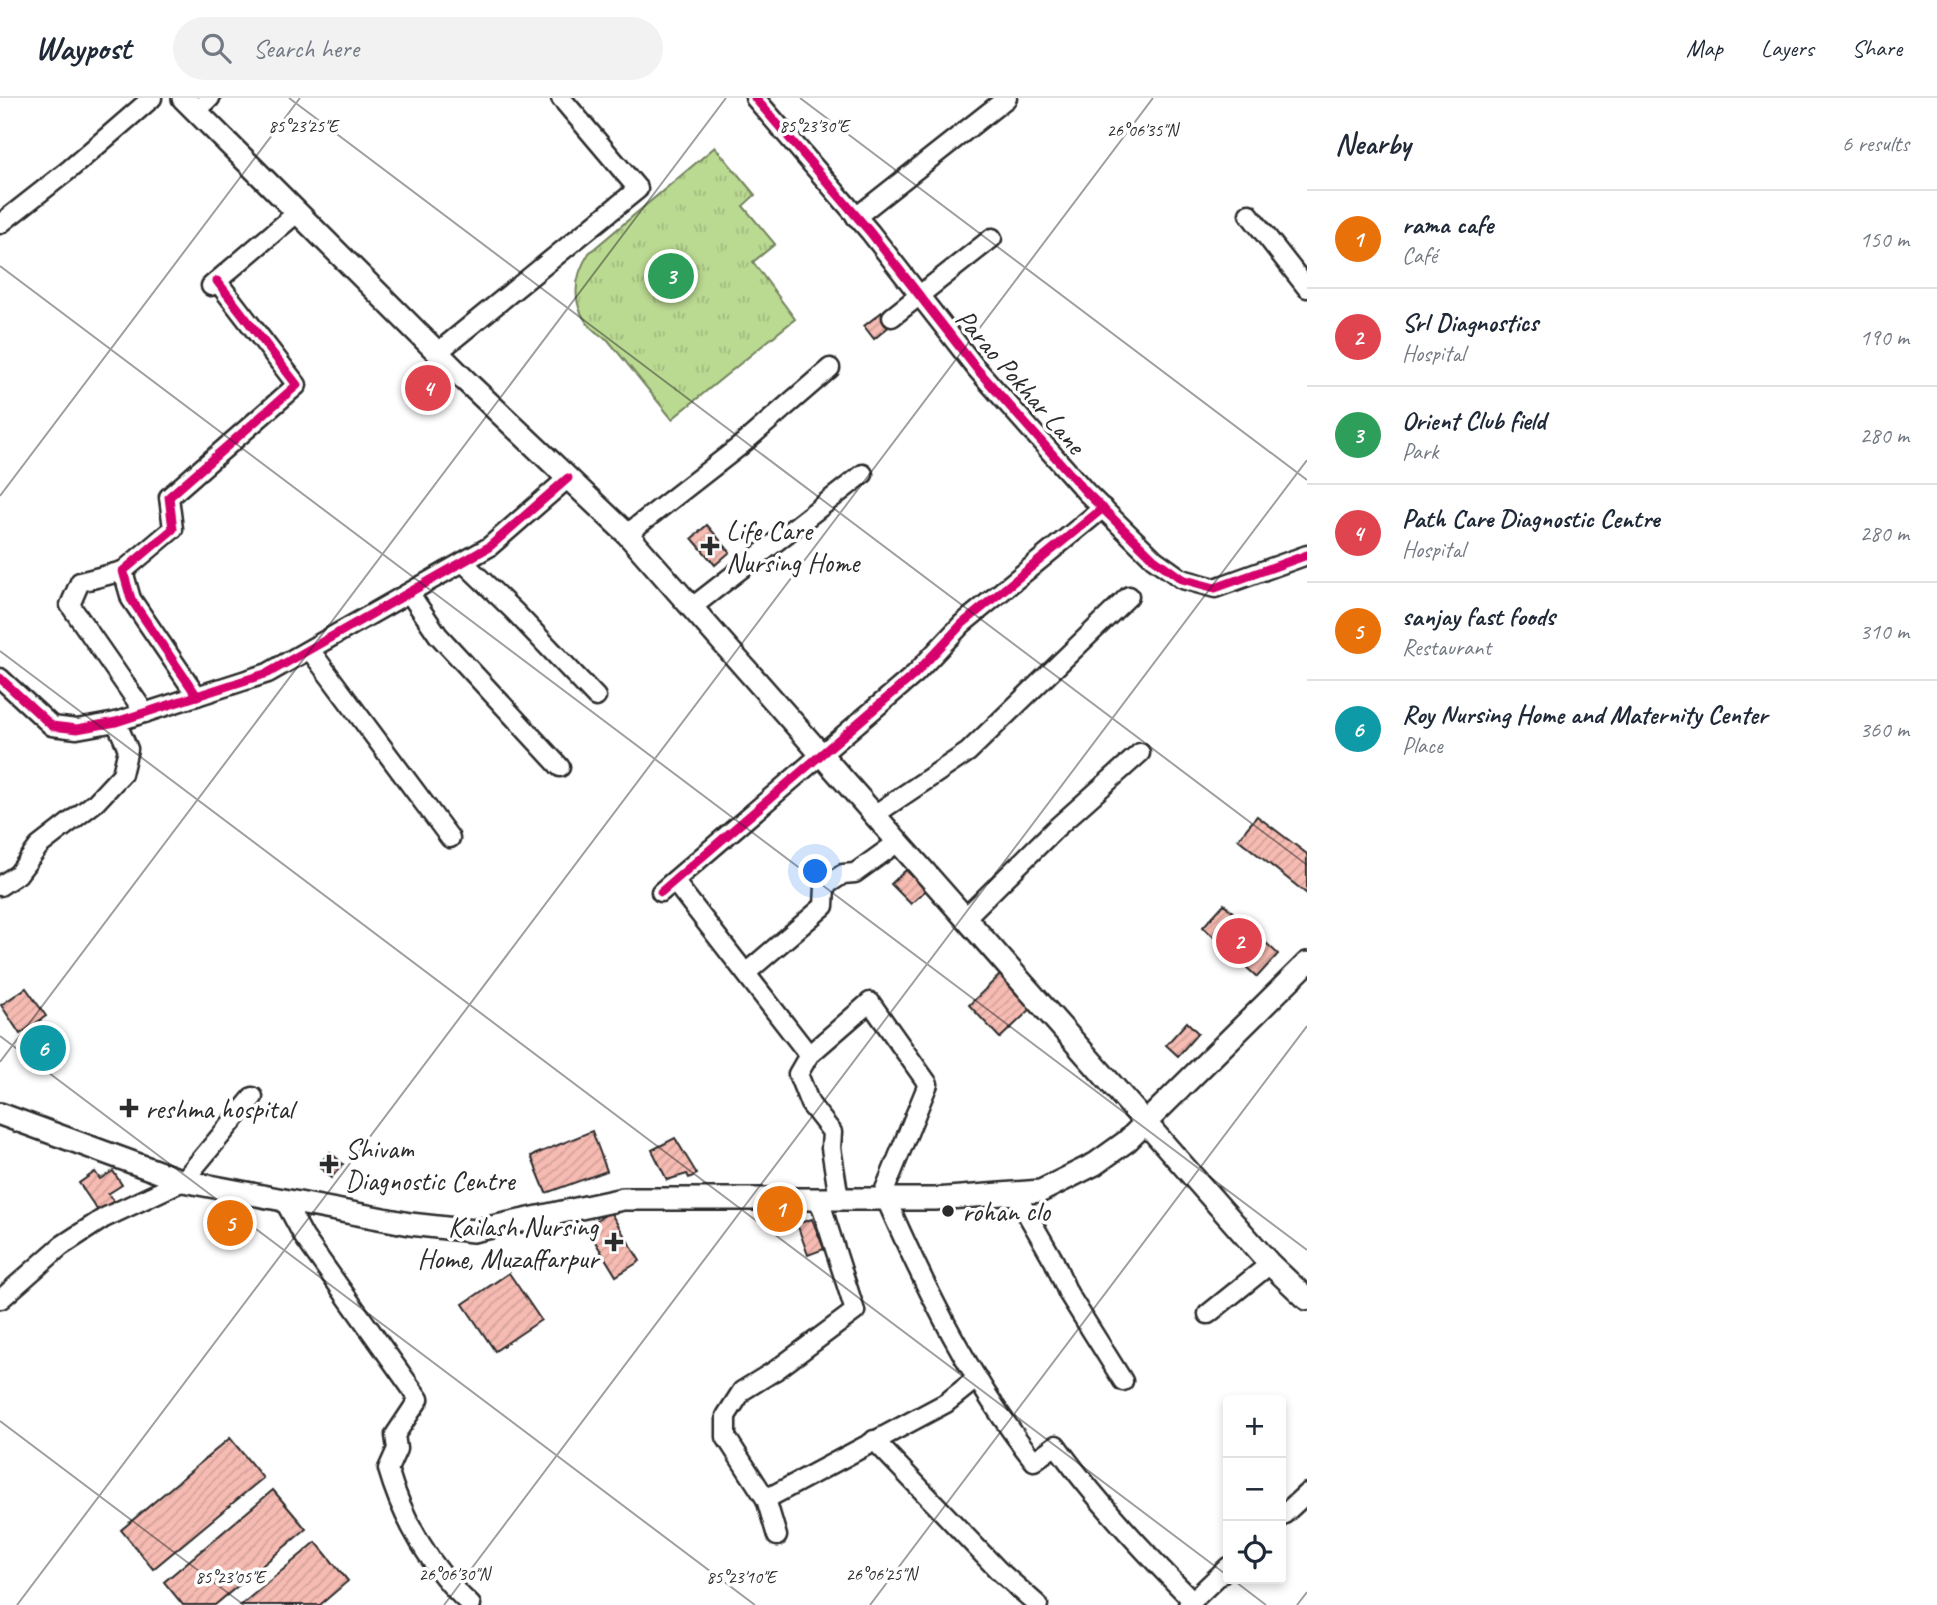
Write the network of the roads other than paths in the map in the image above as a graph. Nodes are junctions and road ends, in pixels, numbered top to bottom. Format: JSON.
{"nodes":[{"id":1,"x":152,"y":98,"type":"edge"},
{"id":2,"x":170,"y":98,"type":"edge"},
{"id":3,"x":561,"y":98,"type":"edge"},
{"id":4,"x":755,"y":98,"type":"edge"},
{"id":5,"x":1007,"y":98,"type":"edge"},
{"id":6,"x":196,"y":101,"type":"edge"},
{"id":7,"x":298,"y":212,"type":"junction"},
{"id":8,"x":1249,"y":214,"type":"dead end"},
{"id":9,"x":856,"y":217,"type":"junction"},
{"id":10,"x":0,"y":224,"type":"edge"},
{"id":11,"x":992,"y":238,"type":"dead end"},
{"id":12,"x":1301,"y":269,"type":"edge"},
{"id":13,"x":1307,"y":288,"type":"edge"},
{"id":14,"x":917,"y":295,"type":"junction"},
{"id":15,"x":892,"y":317,"type":"dead end"},
{"id":16,"x":438,"y":352,"type":"junction"},
{"id":17,"x":830,"y":368,"type":"dead end"},
{"id":18,"x":863,"y":474,"type":"dead end"},
{"id":19,"x":568,"y":478,"type":"junction"},
{"id":20,"x":1103,"y":508,"type":"junction"},
{"id":21,"x":627,"y":534,"type":"junction"},
{"id":22,"x":1307,"y":555,"type":"edge"},
{"id":23,"x":463,"y":562,"type":"junction"},
{"id":24,"x":122,"y":571,"type":"junction"},
{"id":25,"x":410,"y":594,"type":"junction"},
{"id":26,"x":1129,"y":596,"type":"dead end"},
{"id":27,"x":691,"y":608,"type":"junction"},
{"id":28,"x":310,"y":650,"type":"junction"},
{"id":29,"x":0,"y":678,"type":"edge"},
{"id":30,"x":197,"y":696,"type":"junction"},
{"id":31,"x":596,"y":697,"type":"dead end"},
{"id":32,"x":145,"y":713,"type":"junction"},
{"id":33,"x":116,"y":722,"type":"junction"},
{"id":34,"x":1140,"y":753,"type":"dead end"},
{"id":35,"x":820,"y":754,"type":"junction"},
{"id":36,"x":560,"y":766,"type":"dead end"},
{"id":37,"x":874,"y":815,"type":"junction"},
{"id":38,"x":450,"y":838,"type":"dead end"},
{"id":39,"x":898,"y":842,"type":"junction"},
{"id":40,"x":0,"y":886,"type":"edge"},
{"id":41,"x":965,"y":918,"type":"junction"},
{"id":42,"x":1307,"y":963,"type":"edge"},
{"id":43,"x":746,"y":973,"type":"junction"},
{"id":44,"x":809,"y":1055,"type":"junction"},
{"id":45,"x":253,"y":1097,"type":"dead end"},
{"id":46,"x":0,"y":1114,"type":"edge"},
{"id":47,"x":1146,"y":1123,"type":"junction"},
{"id":48,"x":183,"y":1181,"type":"junction"},
{"id":49,"x":1015,"y":1193,"type":"junction"},
{"id":50,"x":829,"y":1199,"type":"junction"},
{"id":51,"x":884,"y":1199,"type":"junction"},
{"id":52,"x":284,"y":1200,"type":"junction"},
{"id":53,"x":1270,"y":1264,"type":"junction"},
{"id":54,"x":1,"y":1299,"type":"edge"},
{"id":55,"x":1307,"y":1299,"type":"edge"},
{"id":56,"x":1208,"y":1314,"type":"dead end"},
{"id":57,"x":977,"y":1378,"type":"junction"},
{"id":58,"x":1123,"y":1381,"type":"dead end"},
{"id":59,"x":874,"y":1440,"type":"junction"},
{"id":60,"x":1307,"y":1493,"type":"edge"},
{"id":61,"x":766,"y":1499,"type":"junction"},
{"id":62,"x":1286,"y":1512,"type":"edge"},
{"id":63,"x":777,"y":1536,"type":"dead end"},
{"id":64,"x":1223,"y":1572,"type":"edge"},
{"id":65,"x":1190,"y":1603,"type":"edge"},
{"id":66,"x":471,"y":1605,"type":"edge"},
{"id":67,"x":1038,"y":1605,"type":"edge"}],
"edges":[{"from":1,"to":10,"type":"street"},
{"from":2,"to":6,"type":"street"},
{"from":3,"to":16,"type":"street"},
{"from":4,"to":9,"type":"street","name":"Parao Pokhar Lane"},
{"from":5,"to":9,"type":"street"},
{"from":6,"to":7,"type":"main road"},
{"from":7,"to":16,"type":"main road"},
{"from":7,"to":24,"type":"street"},
{"from":8,"to":12,"type":"street"},
{"from":9,"to":14,"type":"street","name":"Parao Pokhar Lane"},
{"from":11,"to":14,"type":"street"},
{"from":12,"to":13,"type":"street"},
{"from":14,"to":15,"type":"street"},
{"from":14,"to":20,"type":"street","name":"Parao Pokhar Lane"},
{"from":16,"to":19,"type":"main road"},
{"from":17,"to":21,"type":"street"},
{"from":18,"to":27,"type":"street"},
{"from":19,"to":21,"type":"main road"},
{"from":19,"to":23,"type":"street"},
{"from":20,"to":22,"type":"street","name":"Parao Pokhar Lane"},
{"from":20,"to":35,"type":"street"},
{"from":21,"to":27,"type":"main road"},
{"from":23,"to":25,"type":"street"},
{"from":23,"to":31,"type":"street"},
{"from":24,"to":30,"type":"street"},
{"from":24,"to":32,"type":"street"},
{"from":25,"to":28,"type":"street"},
{"from":25,"to":36,"type":"street"},
{"from":26,"to":37,"type":"street"},
{"from":27,"to":35,"type":"main road"},
{"from":28,"to":30,"type":"street"},
{"from":28,"to":38,"type":"street"},
{"from":29,"to":33,"type":"street"},
{"from":30,"to":32,"type":"street"},
{"from":32,"to":33,"type":"street"},
{"from":33,"to":40,"type":"street"},
{"from":34,"to":41,"type":"street"},
{"from":35,"to":37,"type":"main road"},
{"from":35,"to":43,"type":"street"},
{"from":37,"to":39,"type":"main road"},
{"from":39,"to":41,"type":"main road"},
{"from":39,"to":43,"type":"street"},
{"from":41,"to":47,"type":"main road"},
{"from":42,"to":47,"type":"main road"},
{"from":43,"to":44,"type":"street"},
{"from":44,"to":50,"type":"street"},
{"from":44,"to":51,"type":"street"},
{"from":45,"to":48,"type":"street"},
{"from":46,"to":48,"type":"main road"},
{"from":47,"to":49,"type":"main road"},
{"from":47,"to":53,"type":"main road"},
{"from":48,"to":52,"type":"main road"},
{"from":48,"to":54,"type":"street"},
{"from":49,"to":51,"type":"main road"},
{"from":49,"to":58,"type":"street"},
{"from":50,"to":51,"type":"main road"},
{"from":50,"to":52,"type":"main road"},
{"from":50,"to":61,"type":"street"},
{"from":51,"to":57,"type":"street"},
{"from":52,"to":66,"type":"street"},
{"from":53,"to":55,"type":"main road"},
{"from":53,"to":56,"type":"street"},
{"from":57,"to":59,"type":"street"},
{"from":57,"to":65,"type":"street"},
{"from":59,"to":61,"type":"street"},
{"from":59,"to":67,"type":"street"},
{"from":60,"to":62,"type":"street"},
{"from":61,"to":63,"type":"street"},
{"from":64,"to":65,"type":"street"}]}
